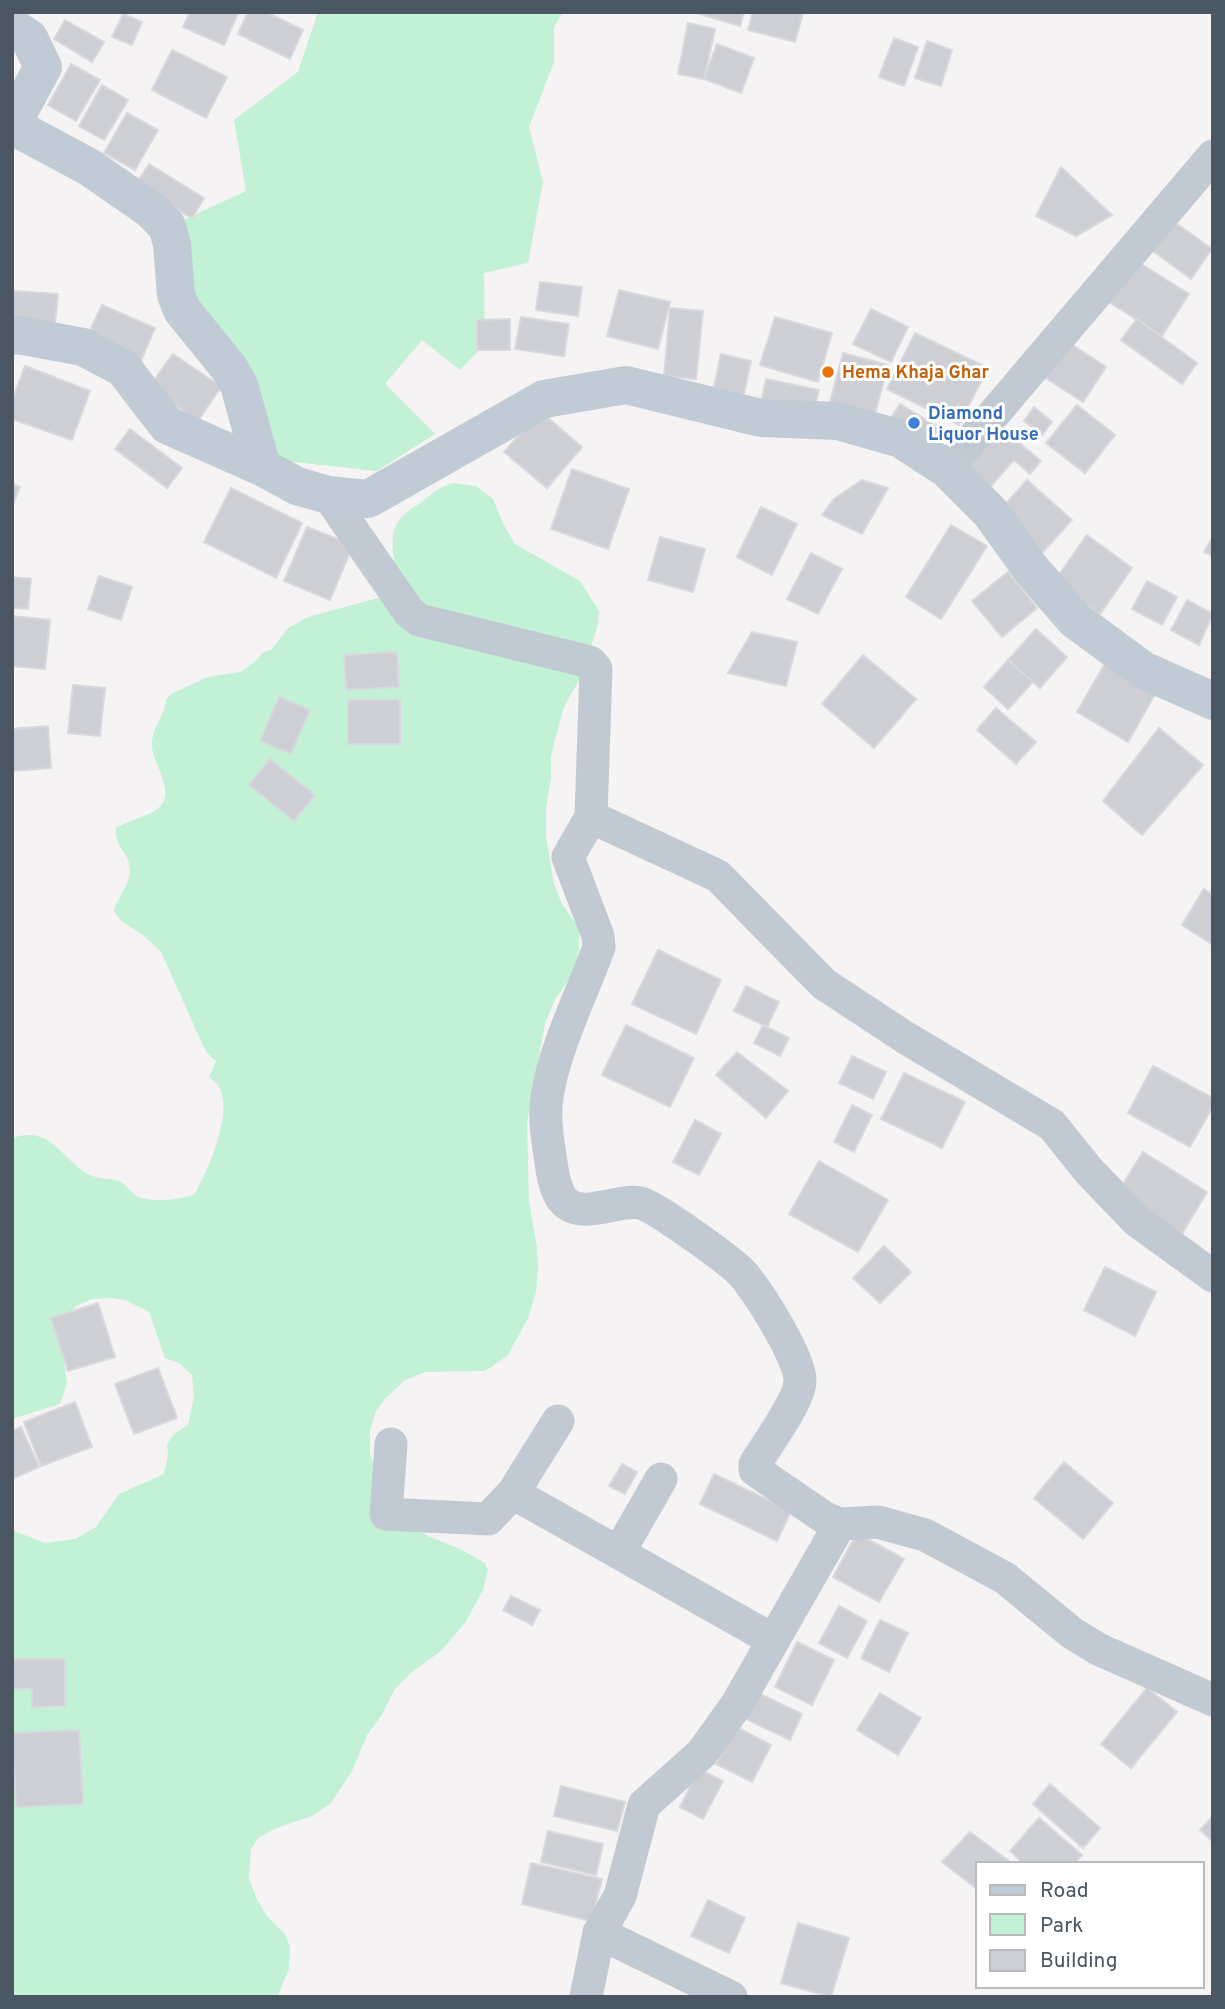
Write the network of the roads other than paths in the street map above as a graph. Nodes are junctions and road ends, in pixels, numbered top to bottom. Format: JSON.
{"nodes":[{"id":1,"x":12,"y":27,"type":"edge"},
{"id":2,"x":1213,"y":156,"type":"edge"},
{"id":3,"x":12,"y":336,"type":"edge"},
{"id":4,"x":262,"y":467,"type":"junction"},
{"id":5,"x":947,"y":469,"type":"junction"},
{"id":6,"x":328,"y":495,"type":"junction"},
{"id":7,"x":1213,"y":701,"type":"edge"},
{"id":8,"x":591,"y":817,"type":"junction"},
{"id":9,"x":1213,"y":1276,"type":"edge"},
{"id":10,"x":558,"y":1421,"type":"dead end"},
{"id":11,"x":391,"y":1444,"type":"dead end"},
{"id":12,"x":661,"y":1479,"type":"dead end"},
{"id":13,"x":513,"y":1493,"type":"junction"},
{"id":14,"x":840,"y":1524,"type":"junction"},
{"id":15,"x":619,"y":1552,"type":"junction"},
{"id":16,"x":773,"y":1640,"type":"junction"},
{"id":17,"x":1213,"y":1700,"type":"edge"},
{"id":18,"x":599,"y":1933,"type":"junction"},
{"id":19,"x":586,"y":1997,"type":"edge"},
{"id":20,"x":731,"y":1997,"type":"edge"}],
"edges":[{"from":1,"to":4,"type":"street"},
{"from":2,"to":5,"type":"street"},
{"from":3,"to":4,"type":"street"},
{"from":4,"to":6,"type":"street"},
{"from":5,"to":6,"type":"street"},
{"from":5,"to":7,"type":"street"},
{"from":6,"to":8,"type":"street"},
{"from":8,"to":9,"type":"street"},
{"from":8,"to":14,"type":"street"},
{"from":10,"to":13,"type":"street"},
{"from":11,"to":13,"type":"street"},
{"from":12,"to":15,"type":"street"},
{"from":13,"to":15,"type":"street"},
{"from":14,"to":16,"type":"street"},
{"from":14,"to":17,"type":"street"},
{"from":15,"to":16,"type":"street"},
{"from":16,"to":18,"type":"street"},
{"from":18,"to":19,"type":"street"},
{"from":18,"to":20,"type":"street"}]}
